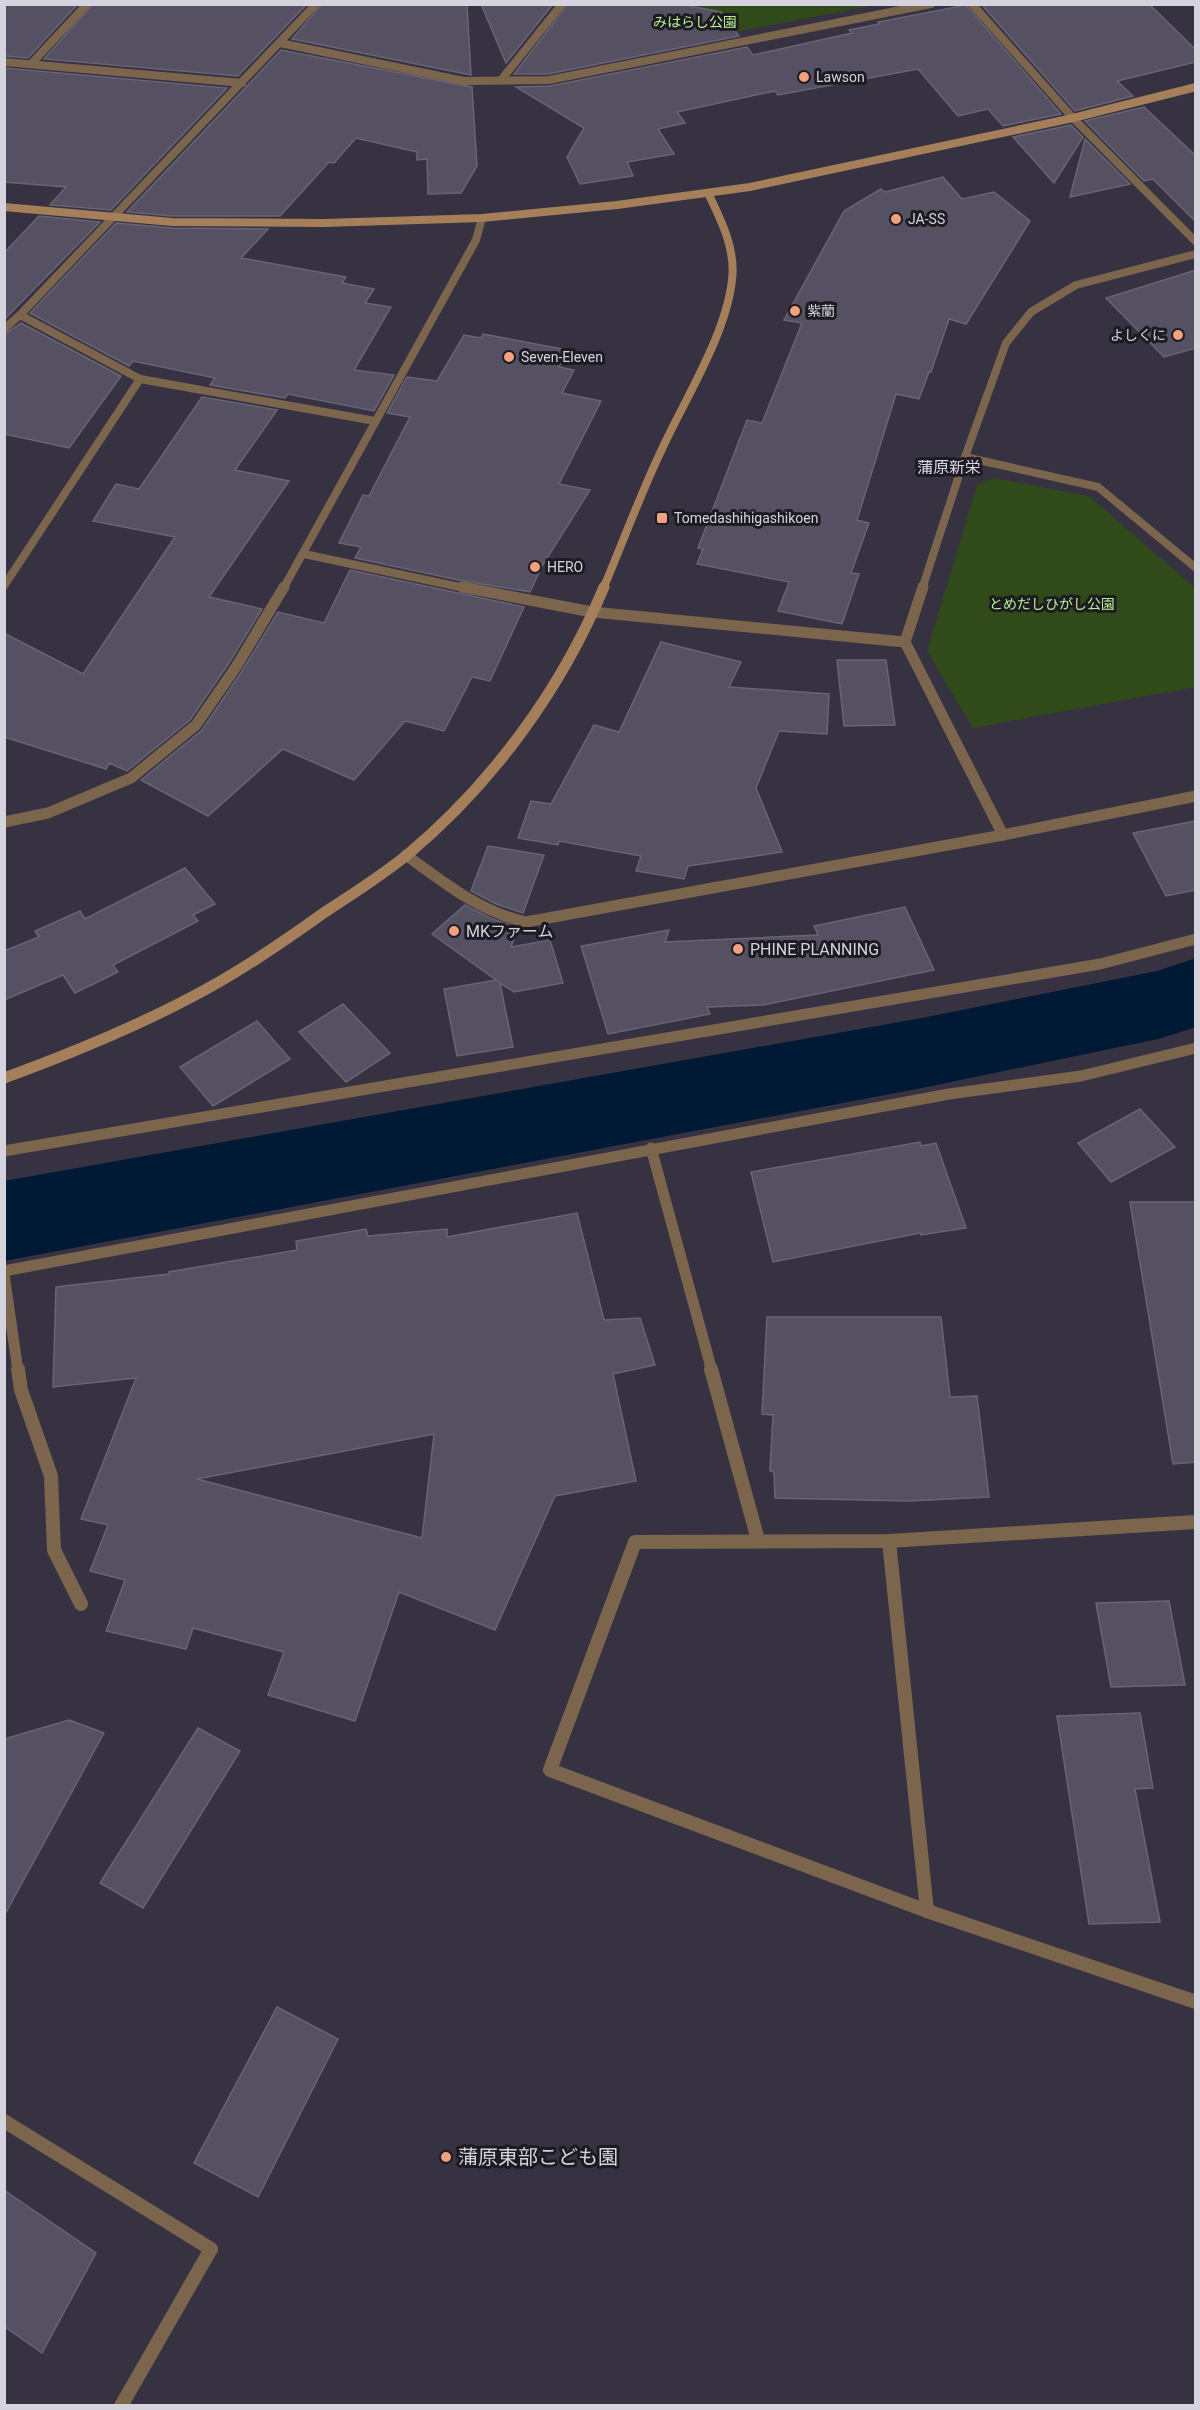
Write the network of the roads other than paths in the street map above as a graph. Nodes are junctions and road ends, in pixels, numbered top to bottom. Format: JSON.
{"nodes":[{"id":1,"x":87,"y":4,"type":"edge"},
{"id":2,"x":316,"y":4,"type":"edge"},
{"id":3,"x":562,"y":4,"type":"edge"},
{"id":4,"x":931,"y":4,"type":"edge"},
{"id":5,"x":972,"y":4,"type":"edge"},
{"id":6,"x":280,"y":43,"type":"junction"},
{"id":7,"x":4,"y":62,"type":"edge"},
{"id":8,"x":32,"y":63,"type":"junction"},
{"id":9,"x":501,"y":81,"type":"junction"},
{"id":10,"x":243,"y":83,"type":"junction"},
{"id":11,"x":1196,"y":87,"type":"edge"},
{"id":12,"x":1073,"y":117,"type":"junction"},
{"id":13,"x":708,"y":194,"type":"junction"},
{"id":14,"x":4,"y":207,"type":"edge"},
{"id":15,"x":115,"y":216,"type":"junction"},
{"id":16,"x":482,"y":218,"type":"junction"},
{"id":17,"x":1196,"y":242,"type":"edge"},
{"id":18,"x":1196,"y":254,"type":"edge"},
{"id":19,"x":20,"y":315,"type":"junction"},
{"id":20,"x":4,"y":329,"type":"edge"},
{"id":21,"x":140,"y":379,"type":"junction"},
{"id":22,"x":375,"y":422,"type":"junction"},
{"id":23,"x":965,"y":457,"type":"junction"},
{"id":24,"x":304,"y":554,"type":"junction"},
{"id":25,"x":1196,"y":568,"type":"edge"},
{"id":26,"x":4,"y":586,"type":"edge"},
{"id":27,"x":592,"y":612,"type":"junction"},
{"id":28,"x":905,"y":642,"type":"junction"},
{"id":29,"x":1196,"y":796,"type":"edge"},
{"id":30,"x":4,"y":822,"type":"edge"},
{"id":31,"x":1003,"y":835,"type":"junction"},
{"id":32,"x":406,"y":855,"type":"junction"},
{"id":33,"x":1196,"y":939,"type":"edge"},
{"id":34,"x":1196,"y":1048,"type":"edge"},
{"id":35,"x":4,"y":1077,"type":"edge"},
{"id":36,"x":651,"y":1148,"type":"junction"},
{"id":37,"x":4,"y":1151,"type":"edge"},
{"id":38,"x":4,"y":1273,"type":"edge"},
{"id":39,"x":1195,"y":1524,"type":"edge"},
{"id":40,"x":758,"y":1540,"type":"junction"},
{"id":41,"x":889,"y":1541,"type":"junction"},
{"id":42,"x":81,"y":1604,"type":"dead end"},
{"id":43,"x":927,"y":1911,"type":"junction"},
{"id":44,"x":1196,"y":2002,"type":"edge"},
{"id":45,"x":4,"y":2121,"type":"edge"},
{"id":46,"x":121,"y":2406,"type":"edge"}],
"edges":[{"from":1,"to":8,"type":"street"},
{"from":2,"to":6,"type":"street"},
{"from":3,"to":9,"type":"street"},
{"from":4,"to":9,"type":"street"},
{"from":5,"to":12,"type":"street"},
{"from":6,"to":9,"type":"street"},
{"from":6,"to":10,"type":"street"},
{"from":7,"to":8,"type":"street"},
{"from":8,"to":10,"type":"street"},
{"from":10,"to":15,"type":"street"},
{"from":11,"to":12,"type":"street"},
{"from":12,"to":13,"type":"street"},
{"from":12,"to":17,"type":"street"},
{"from":13,"to":16,"type":"street"},
{"from":13,"to":27,"type":"street"},
{"from":14,"to":15,"type":"street"},
{"from":15,"to":16,"type":"street"},
{"from":15,"to":19,"type":"street"},
{"from":16,"to":22,"type":"street"},
{"from":18,"to":23,"type":"street"},
{"from":19,"to":20,"type":"street"},
{"from":19,"to":21,"type":"street"},
{"from":21,"to":22,"type":"street"},
{"from":21,"to":26,"type":"street"},
{"from":22,"to":24,"type":"street"},
{"from":23,"to":25,"type":"street"},
{"from":23,"to":28,"type":"street"},
{"from":24,"to":27,"type":"street"},
{"from":24,"to":30,"type":"street"},
{"from":27,"to":28,"type":"street"},
{"from":27,"to":32,"type":"street"},
{"from":28,"to":31,"type":"street"},
{"from":29,"to":31,"type":"street"},
{"from":31,"to":32,"type":"street"},
{"from":32,"to":35,"type":"street"},
{"from":33,"to":37,"type":"street"},
{"from":34,"to":36,"type":"street"},
{"from":36,"to":38,"type":"street"},
{"from":36,"to":40,"type":"street"},
{"from":38,"to":42,"type":"street"},
{"from":39,"to":41,"type":"street"},
{"from":40,"to":41,"type":"street"},
{"from":40,"to":43,"type":"street"},
{"from":41,"to":43,"type":"street"},
{"from":43,"to":44,"type":"street"},
{"from":45,"to":46,"type":"street"}]}
